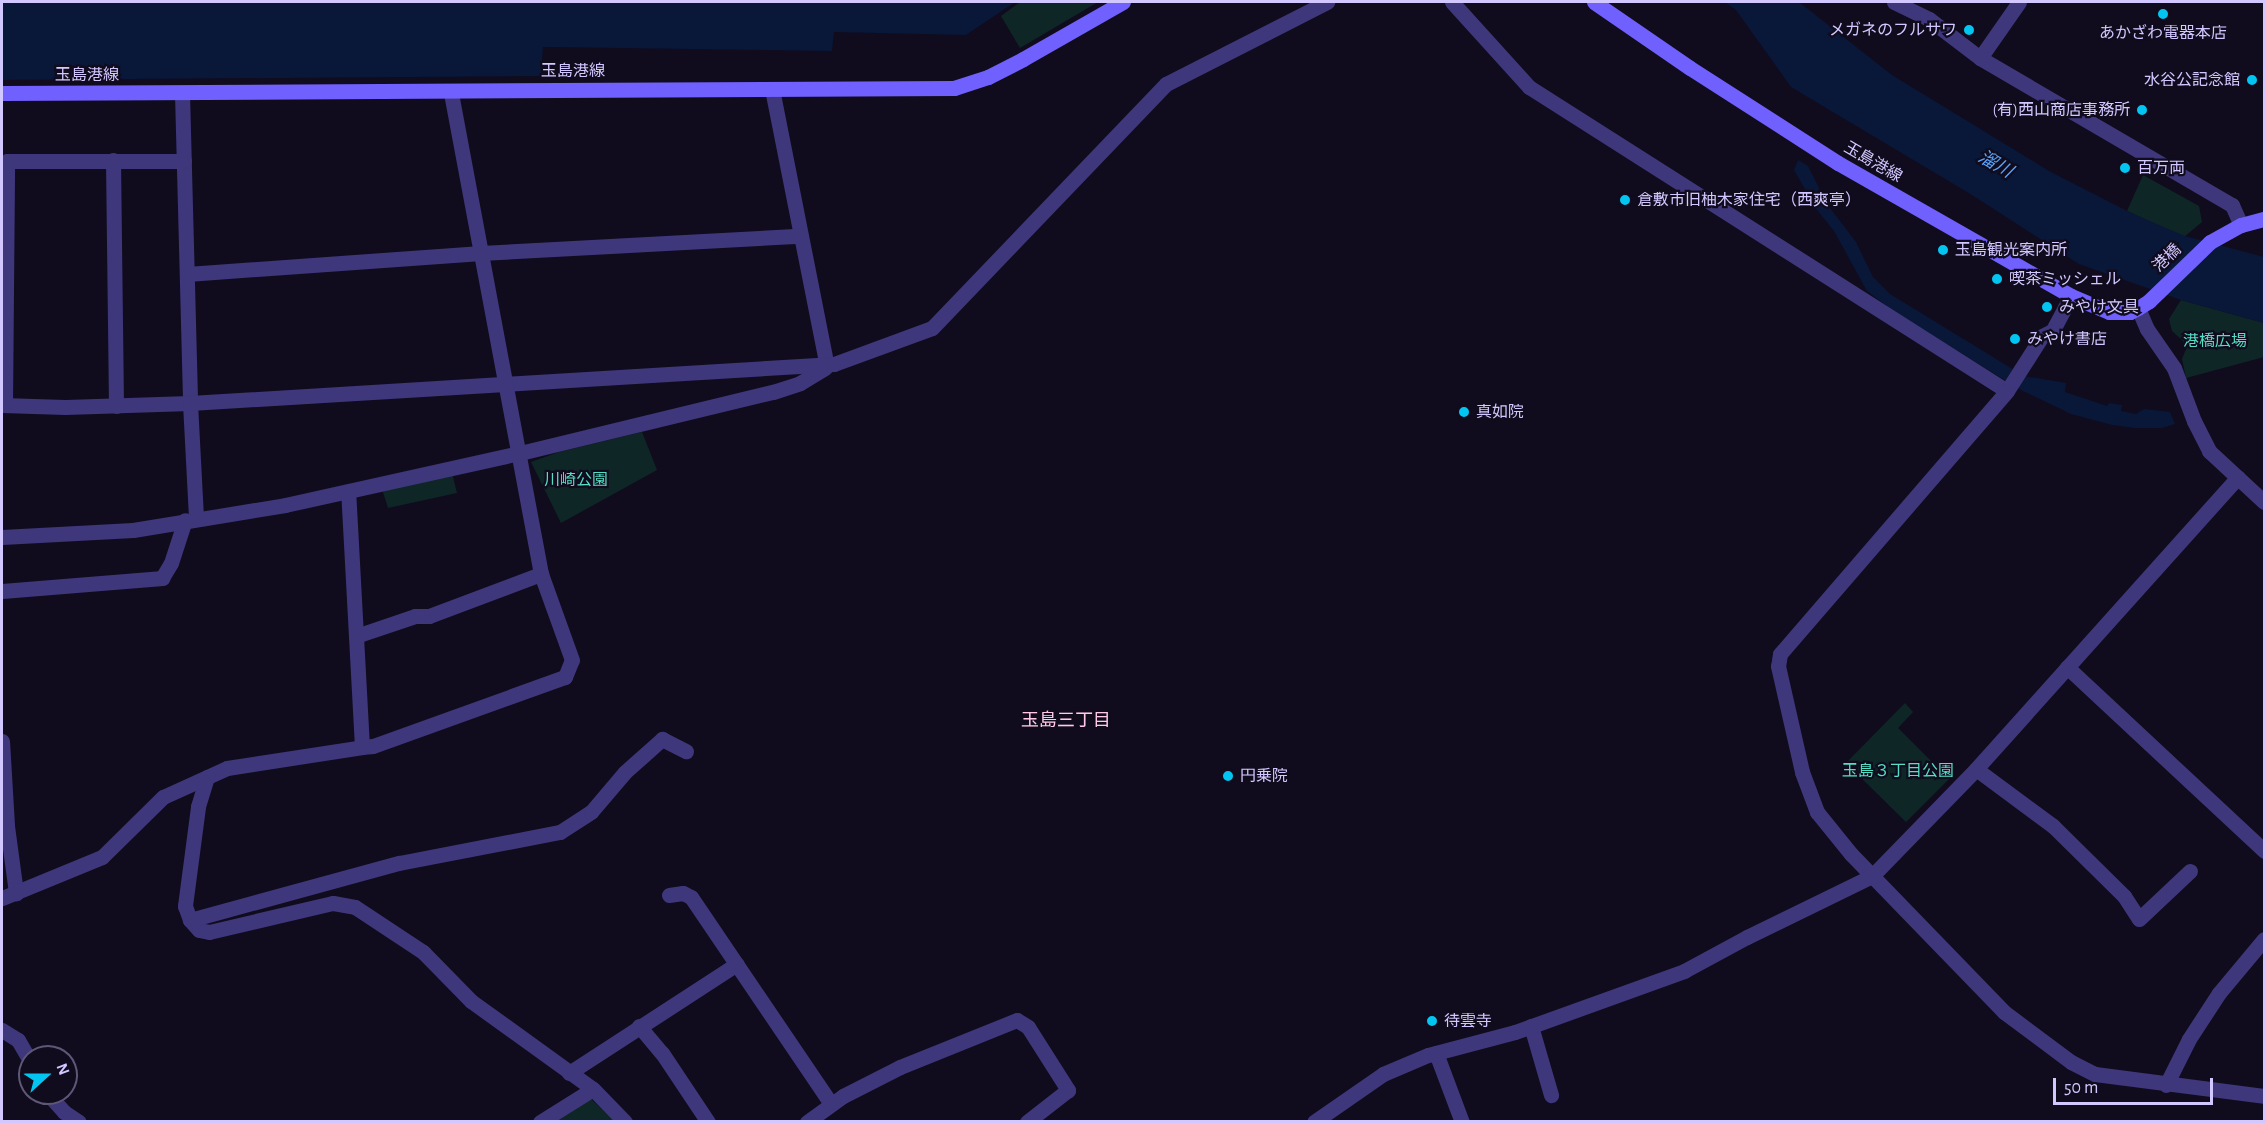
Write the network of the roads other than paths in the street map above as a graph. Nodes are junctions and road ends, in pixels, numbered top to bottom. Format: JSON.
{"nodes":[{"id":1,"x":1123,"y":2,"type":"edge"},
{"id":2,"x":1327,"y":2,"type":"edge"},
{"id":3,"x":1452,"y":2,"type":"edge"},
{"id":4,"x":1594,"y":2,"type":"edge"},
{"id":5,"x":1894,"y":2,"type":"edge"},
{"id":6,"x":2019,"y":2,"type":"edge"},
{"id":7,"x":1980,"y":58,"type":"junction"},
{"id":8,"x":772,"y":89,"type":"junction"},
{"id":9,"x":451,"y":91,"type":"junction"},
{"id":10,"x":2,"y":93,"type":"edge"},
{"id":11,"x":182,"y":93,"type":"junction"},
{"id":12,"x":113,"y":160,"type":"junction"},
{"id":13,"x":4,"y":161,"type":"edge"},
{"id":14,"x":184,"y":161,"type":"junction"},
{"id":15,"x":2265,"y":219,"type":"edge"},
{"id":16,"x":2241,"y":225,"type":"junction"},
{"id":17,"x":800,"y":236,"type":"junction"},
{"id":18,"x":481,"y":253,"type":"junction"},
{"id":19,"x":187,"y":273,"type":"junction"},
{"id":20,"x":2071,"y":296,"type":"junction"},
{"id":21,"x":2143,"y":305,"type":"junction"},
{"id":22,"x":827,"y":366,"type":"junction"},
{"id":23,"x":506,"y":386,"type":"junction"},
{"id":24,"x":2007,"y":391,"type":"junction"},
{"id":25,"x":190,"y":404,"type":"junction"},
{"id":26,"x":3,"y":405,"type":"edge"},
{"id":27,"x":116,"y":406,"type":"junction"},
{"id":28,"x":520,"y":453,"type":"junction"},
{"id":29,"x":2238,"y":477,"type":"junction"},
{"id":30,"x":348,"y":491,"type":"junction"},
{"id":31,"x":2265,"y":502,"type":"edge"},
{"id":32,"x":190,"y":519,"type":"junction"},
{"id":33,"x":2,"y":537,"type":"edge"},
{"id":34,"x":541,"y":574,"type":"junction"},
{"id":35,"x":2,"y":591,"type":"edge"},
{"id":36,"x":356,"y":636,"type":"junction"},
{"id":37,"x":2067,"y":667,"type":"junction"},
{"id":38,"x":2,"y":741,"type":"edge"},
{"id":39,"x":362,"y":747,"type":"junction"},
{"id":40,"x":686,"y":751,"type":"dead end"},
{"id":41,"x":1976,"y":769,"type":"junction"},
{"id":42,"x":207,"y":777,"type":"junction"},
{"id":43,"x":4,"y":827,"type":"edge"},
{"id":44,"x":2265,"y":851,"type":"edge"},
{"id":45,"x":2190,"y":872,"type":"dead end"},
{"id":46,"x":1872,"y":876,"type":"junction"},
{"id":47,"x":669,"y":895,"type":"dead end"},
{"id":48,"x":9,"y":896,"type":"edge"},
{"id":49,"x":190,"y":920,"type":"junction"},
{"id":50,"x":2265,"y":939,"type":"edge"},
{"id":51,"x":737,"y":964,"type":"junction"},
{"id":52,"x":639,"y":1026,"type":"junction"},
{"id":53,"x":1531,"y":1026,"type":"junction"},
{"id":54,"x":2,"y":1030,"type":"edge"},
{"id":55,"x":21,"y":1045,"type":"edge"},
{"id":56,"x":1436,"y":1053,"type":"junction"},
{"id":57,"x":569,"y":1072,"type":"junction"},
{"id":58,"x":2166,"y":1085,"type":"junction"},
{"id":59,"x":593,"y":1089,"type":"junction"},
{"id":60,"x":1551,"y":1095,"type":"dead end"},
{"id":61,"x":2265,"y":1096,"type":"edge"},
{"id":62,"x":831,"y":1104,"type":"junction"},
{"id":63,"x":58,"y":1105,"type":"edge"},
{"id":64,"x":79,"y":1122,"type":"edge"},
{"id":65,"x":540,"y":1122,"type":"edge"},
{"id":66,"x":625,"y":1122,"type":"edge"},
{"id":67,"x":708,"y":1122,"type":"edge"},
{"id":68,"x":807,"y":1122,"type":"edge"},
{"id":69,"x":1027,"y":1122,"type":"edge"},
{"id":70,"x":1314,"y":1122,"type":"edge"},
{"id":71,"x":1462,"y":1122,"type":"edge"}],
"edges":[{"from":1,"to":8,"type":"main road","name":"玉島港線"},
{"from":2,"to":22,"type":"street"},
{"from":3,"to":24,"type":"street"},
{"from":4,"to":20,"type":"main road","name":"玉島港線"},
{"from":5,"to":7,"type":"street"},
{"from":6,"to":7,"type":"street"},
{"from":7,"to":16,"type":"street"},
{"from":8,"to":9,"type":"main road","name":"玉島港線"},
{"from":8,"to":17,"type":"street"},
{"from":9,"to":11,"type":"main road","name":"玉島港線"},
{"from":9,"to":18,"type":"street"},
{"from":10,"to":11,"type":"main road","name":"玉島港線"},
{"from":11,"to":14,"type":"street"},
{"from":12,"to":13,"type":"street"},
{"from":12,"to":14,"type":"street"},
{"from":12,"to":27,"type":"street"},
{"from":13,"to":26,"type":"street"},
{"from":14,"to":19,"type":"street"},
{"from":15,"to":16,"type":"main road"},
{"from":16,"to":21,"type":"main road","name":"港橋"},
{"from":17,"to":18,"type":"street"},
{"from":17,"to":22,"type":"street"},
{"from":18,"to":19,"type":"street"},
{"from":18,"to":23,"type":"street"},
{"from":19,"to":25,"type":"street"},
{"from":20,"to":21,"type":"main road","name":"玉島港線"},
{"from":20,"to":24,"type":"street"},
{"from":21,"to":29,"type":"street"},
{"from":22,"to":23,"type":"street"},
{"from":22,"to":28,"type":"street"},
{"from":23,"to":25,"type":"street"},
{"from":23,"to":28,"type":"street"},
{"from":24,"to":46,"type":"street"},
{"from":25,"to":27,"type":"street"},
{"from":25,"to":32,"type":"street"},
{"from":26,"to":27,"type":"street"},
{"from":28,"to":30,"type":"street"},
{"from":28,"to":34,"type":"street"},
{"from":29,"to":31,"type":"street"},
{"from":29,"to":37,"type":"street"},
{"from":30,"to":32,"type":"street"},
{"from":30,"to":36,"type":"street"},
{"from":32,"to":33,"type":"street"},
{"from":32,"to":35,"type":"street"},
{"from":34,"to":36,"type":"street"},
{"from":34,"to":39,"type":"street"},
{"from":36,"to":39,"type":"street"},
{"from":37,"to":41,"type":"street"},
{"from":37,"to":44,"type":"street"},
{"from":38,"to":43,"type":"street"},
{"from":39,"to":42,"type":"street"},
{"from":40,"to":49,"type":"street"},
{"from":41,"to":45,"type":"street"},
{"from":41,"to":46,"type":"street"},
{"from":42,"to":48,"type":"street"},
{"from":42,"to":49,"type":"street"},
{"from":43,"to":48,"type":"street"},
{"from":46,"to":53,"type":"street"},
{"from":46,"to":58,"type":"street"},
{"from":47,"to":51,"type":"street"},
{"from":49,"to":57,"type":"street"},
{"from":50,"to":58,"type":"street"},
{"from":51,"to":52,"type":"street"},
{"from":51,"to":62,"type":"street"},
{"from":52,"to":57,"type":"street"},
{"from":52,"to":67,"type":"street"},
{"from":53,"to":56,"type":"street"},
{"from":53,"to":60,"type":"street"},
{"from":54,"to":55,"type":"street"},
{"from":56,"to":70,"type":"street"},
{"from":56,"to":71,"type":"street"},
{"from":57,"to":59,"type":"street"},
{"from":58,"to":61,"type":"street"},
{"from":59,"to":65,"type":"street"},
{"from":59,"to":66,"type":"street"},
{"from":62,"to":68,"type":"street"},
{"from":62,"to":69,"type":"street"},
{"from":63,"to":64,"type":"street"}]}
